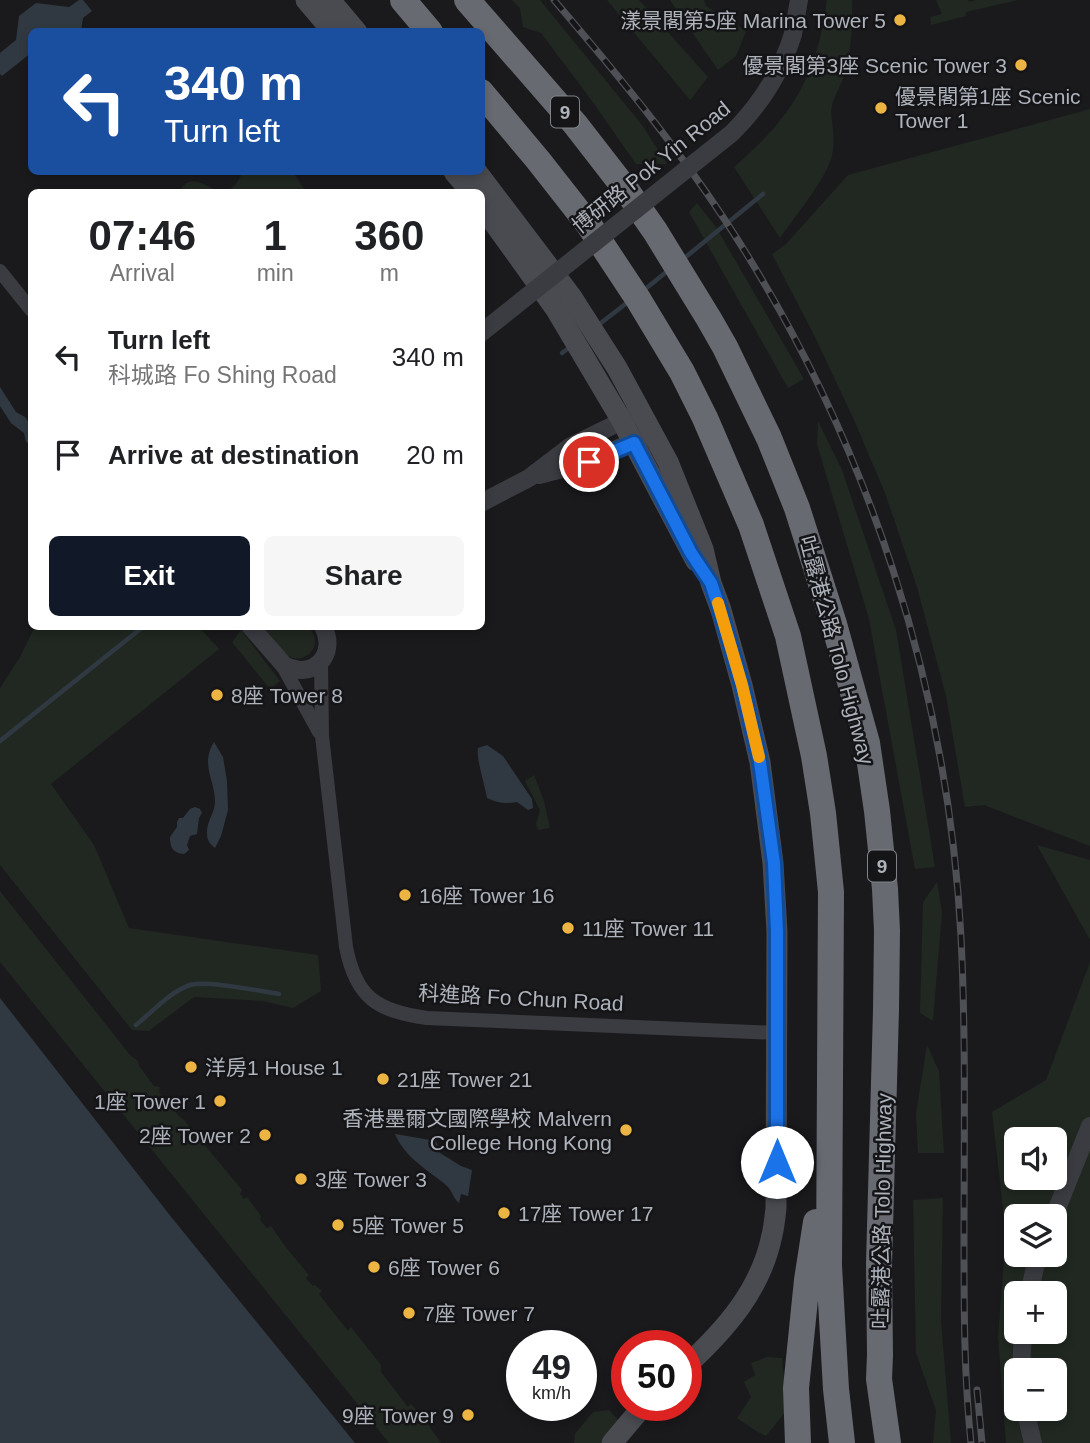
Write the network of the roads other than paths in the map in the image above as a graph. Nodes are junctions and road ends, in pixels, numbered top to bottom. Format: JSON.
{"nodes":[{"id":1,"x":306,"y":0,"type":"edge"},
{"id":2,"x":330,"y":0,"type":"edge"},
{"id":3,"x":403,"y":0,"type":"edge"},
{"id":4,"x":467,"y":0,"type":"edge"},
{"id":5,"x":799,"y":0,"type":"edge"},
{"id":6,"x":330,"y":28,"type":"edge"},
{"id":7,"x":354,"y":28,"type":"edge"},
{"id":8,"x":427,"y":28,"type":"edge"},
{"id":9,"x":485,"y":97,"type":"edge"},
{"id":10,"x":457,"y":175,"type":"edge"},
{"id":11,"x":479,"y":175,"type":"edge"},
{"id":12,"x":468,"y":189,"type":"edge"},
{"id":13,"x":485,"y":210,"type":"edge"},
{"id":14,"x":0,"y":271,"type":"edge"},
{"id":15,"x":563,"y":302,"type":"junction"},
{"id":16,"x":28,"y":307,"type":"edge"},
{"id":17,"x":485,"y":330,"type":"edge"},
{"id":18,"x":641,"y":411,"type":"junction"},
{"id":19,"x":622,"y":421,"type":"junction"},
{"id":20,"x":653,"y":433,"type":"junction"},
{"id":21,"x":634,"y":443,"type":"junction"},
{"id":22,"x":529,"y":478,"type":"junction"},
{"id":23,"x":485,"y":501,"type":"edge"},
{"id":24,"x":711,"y":583,"type":"junction"},
{"id":25,"x":253,"y":630,"type":"edge"},
{"id":26,"x":325,"y":630,"type":"edge"},
{"id":27,"x":339,"y":630,"type":"edge"},
{"id":28,"x":324,"y":656,"type":"junction"},
{"id":29,"x":279,"y":660,"type":"junction"},
{"id":30,"x":321,"y":736,"type":"junction"},
{"id":31,"x":777,"y":1033,"type":"junction"},
{"id":32,"x":1090,"y":1126,"type":"edge"},
{"id":33,"x":830,"y":1149,"type":"junction"},
{"id":34,"x":1059,"y":1204,"type":"edge"},
{"id":35,"x":702,"y":1350,"type":"edge"},
{"id":36,"x":630,"y":1421,"type":"edge"},
{"id":37,"x":1028,"y":1421,"type":"edge"},
{"id":38,"x":612,"y":1443,"type":"edge"},
{"id":39,"x":798,"y":1443,"type":"edge"},
{"id":40,"x":842,"y":1443,"type":"edge"},
{"id":41,"x":888,"y":1443,"type":"edge"},
{"id":42,"x":1033,"y":1443,"type":"edge"}],
"edges":[{"from":1,"to":6,"type":"main road"},
{"from":2,"to":7,"type":"main road"},
{"from":3,"to":8,"type":"highway"},
{"from":4,"to":41,"type":"highway","name":"吐露港公路 Tolo Highway","number":"9"},
{"from":5,"to":17,"type":"street","name":"博研路 Pok Yin Road","bridge":true},
{"from":9,"to":33,"type":"highway","name":"吐露港公路 Tolo Highway","number":"9"},
{"from":10,"to":12,"type":"main road"},
{"from":11,"to":15,"type":"main road"},
{"from":13,"to":15,"type":"main road"},
{"from":14,"to":16,"type":"street"},
{"from":15,"to":18,"type":"main road"},
{"from":15,"to":19,"type":"main road"},
{"from":18,"to":19,"type":"street"},
{"from":18,"to":20,"type":"main road"},
{"from":19,"to":21,"type":"main road"},
{"from":19,"to":22,"type":"street"},
{"from":20,"to":21,"type":"street"},
{"from":20,"to":24,"type":"main road"},
{"from":21,"to":22,"type":"street"},
{"from":21,"to":24,"type":"main road"},
{"from":22,"to":23,"type":"street"},
{"from":24,"to":31,"type":"main road"},
{"from":25,"to":29,"type":"street","name":"科進路 Fo Chun Road"},
{"from":26,"to":28,"type":"street","name":"科進路 Fo Chun Road"},
{"from":27,"to":28,"type":"street"},
{"from":28,"to":29,"type":"street"},
{"from":28,"to":30,"type":"street","name":"科進路 Fo Chun Road"},
{"from":29,"to":30,"type":"street","name":"科進路 Fo Chun Road"},
{"from":30,"to":31,"type":"street","name":"科進路 Fo Chun Road"},
{"from":31,"to":35,"type":"main road"},
{"from":32,"to":34,"type":"street"},
{"from":33,"to":39,"type":"highway"},
{"from":33,"to":40,"type":"highway","name":"吐露港公路 Tolo Highway","number":"9"},
{"from":36,"to":38,"type":"main road"},
{"from":37,"to":42,"type":"street"}]}
